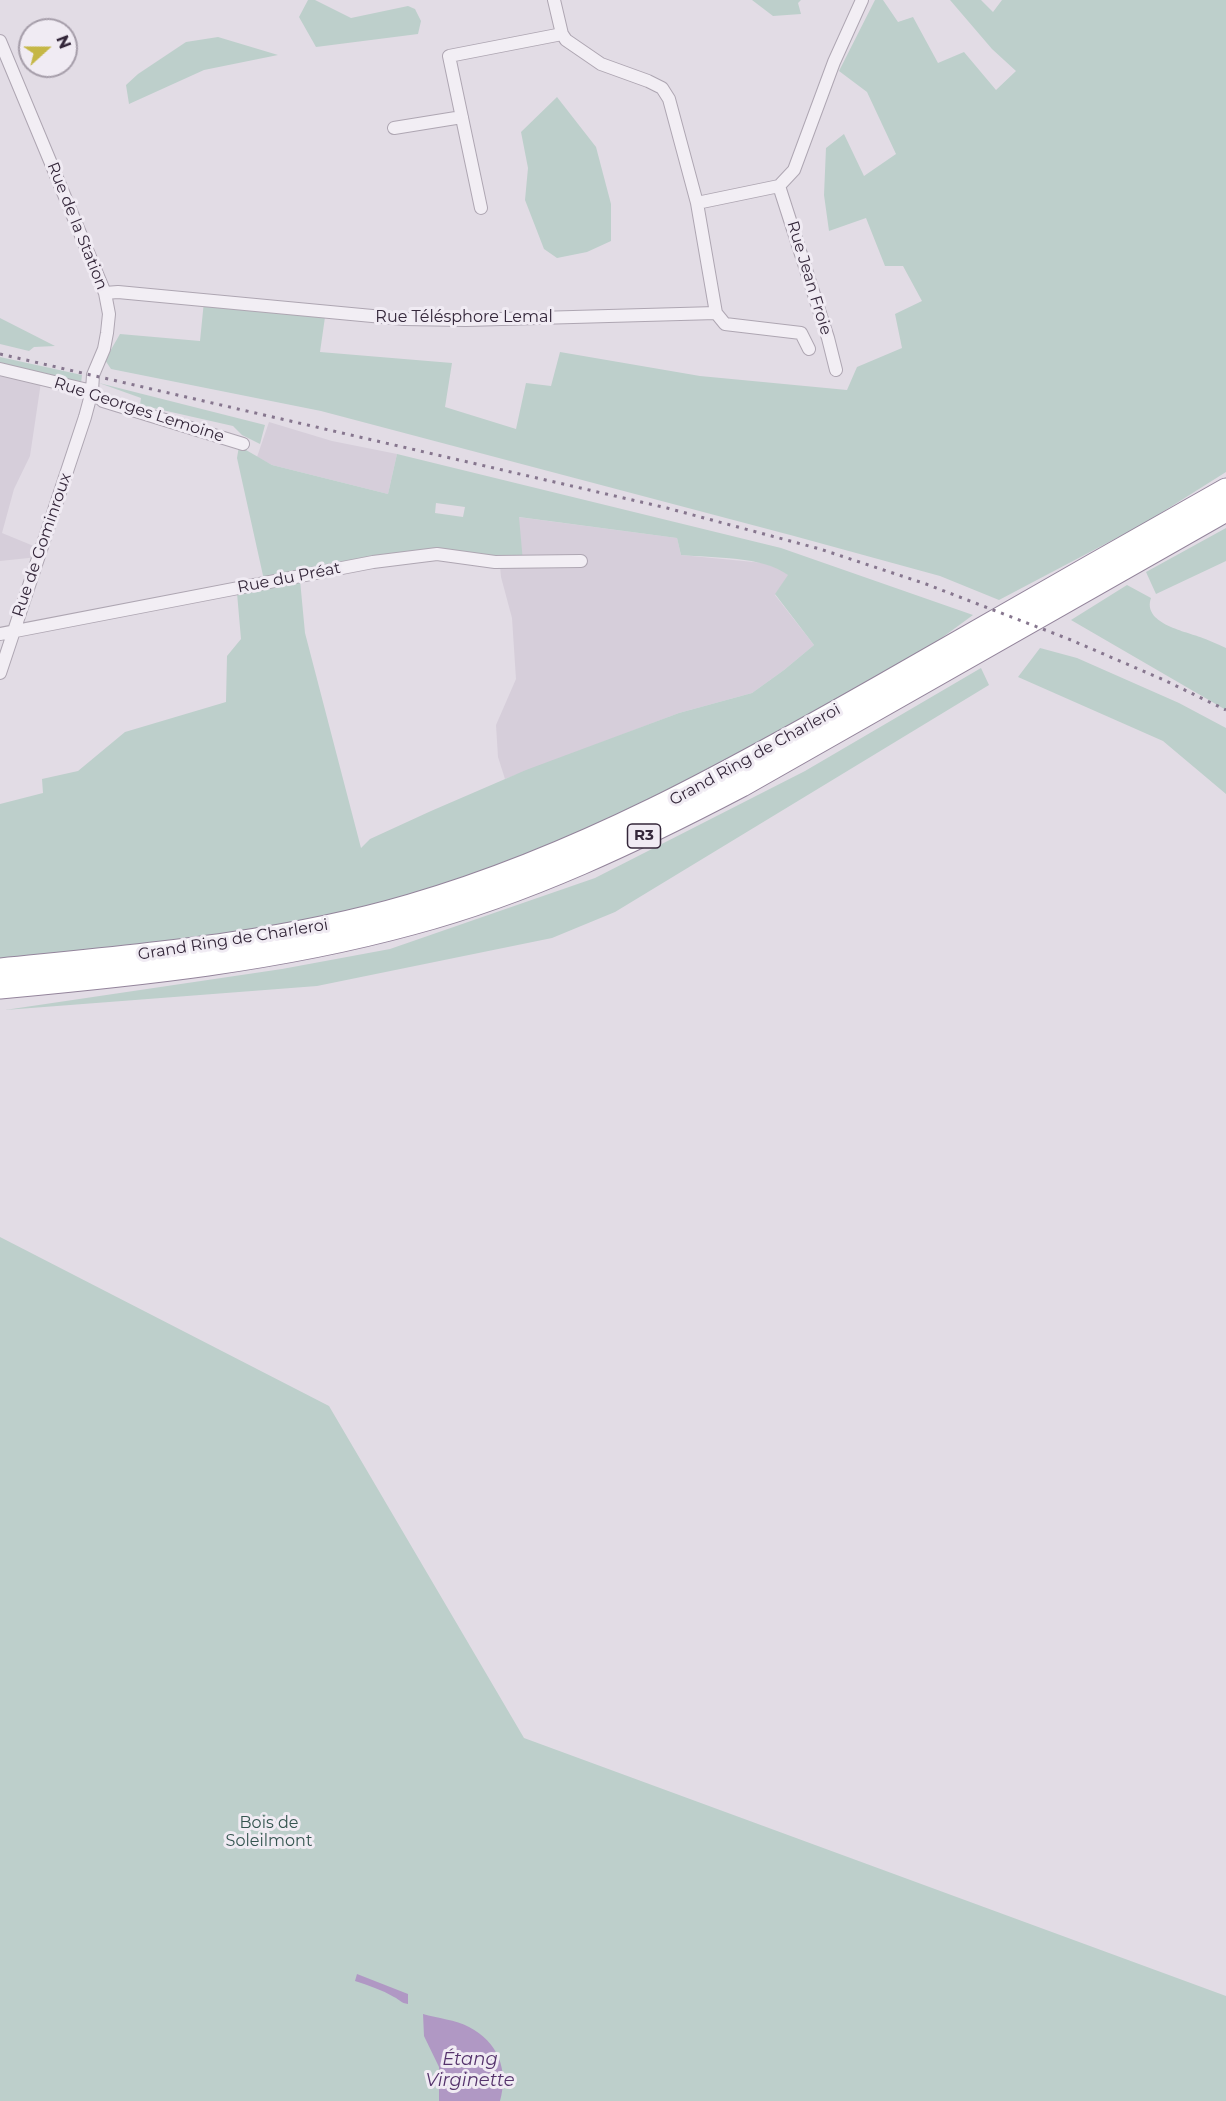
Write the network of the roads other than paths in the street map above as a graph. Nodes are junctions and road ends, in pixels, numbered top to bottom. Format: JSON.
{"nodes":[{"id":1,"x":554,"y":0,"type":"edge"},
{"id":2,"x":862,"y":0,"type":"edge"},
{"id":3,"x":562,"y":34,"type":"junction"},
{"id":4,"x":0,"y":41,"type":"edge"},
{"id":5,"x":462,"y":117,"type":"junction"},
{"id":6,"x":394,"y":128,"type":"dead end"},
{"id":7,"x":779,"y":186,"type":"junction"},
{"id":8,"x":697,"y":203,"type":"junction"},
{"id":9,"x":481,"y":208,"type":"dead end"},
{"id":10,"x":105,"y":293,"type":"junction"},
{"id":11,"x":716,"y":313,"type":"junction"},
{"id":12,"x":809,"y":349,"type":"dead end"},
{"id":13,"x":0,"y":369,"type":"edge"},
{"id":14,"x":836,"y":370,"type":"dead end"},
{"id":15,"x":92,"y":391,"type":"junction"},
{"id":16,"x":85,"y":417,"type":"joint"},
{"id":17,"x":243,"y":444,"type":"dead end"},
{"id":18,"x":1226,"y":489,"type":"edge"},
{"id":19,"x":1226,"y":511,"type":"edge"},
{"id":20,"x":581,"y":561,"type":"dead end"},
{"id":21,"x":13,"y":631,"type":"junction"},
{"id":22,"x":0,"y":634,"type":"edge"},
{"id":23,"x":0,"y":673,"type":"edge"},
{"id":24,"x":0,"y":969,"type":"edge"},
{"id":25,"x":0,"y":988,"type":"edge"}],
"edges":[{"from":1,"to":3,"type":"street"},
{"from":2,"to":7,"type":"street"},
{"from":3,"to":5,"type":"street"},
{"from":3,"to":8,"type":"street"},
{"from":4,"to":10,"type":"street","name":"Rue de la Station"},
{"from":5,"to":6,"type":"street"},
{"from":5,"to":9,"type":"street"},
{"from":7,"to":8,"type":"street"},
{"from":7,"to":14,"type":"street","name":"Rue Jean Froie"},
{"from":8,"to":11,"type":"street"},
{"from":10,"to":11,"type":"street","name":"Rue Télésphore Lemal"},
{"from":10,"to":15,"type":"street","name":"Rue de la Station"},
{"from":11,"to":12,"type":"street","name":"Rue Télésphore Lemal"},
{"from":13,"to":15,"type":"street","name":"Rue Georges Lemoine"},
{"from":15,"to":16,"type":"street","name":"Rue de la Station"},
{"from":15,"to":17,"type":"street","name":"Rue Georges Lemoine"},
{"from":16,"to":21,"type":"street","name":"Rue de Gominroux"},
{"from":18,"to":24,"type":"highway","name":"Grand Ring de Charleroi","number":"R3"},
{"from":19,"to":25,"type":"highway","name":"Grand Ring de Charleroi","number":"R3"},
{"from":20,"to":21,"type":"street","name":"Rue du Préat"},
{"from":21,"to":22,"type":"street","name":"Rue du Préat"},
{"from":21,"to":23,"type":"street","name":"Rue de Gominroux"}]}
